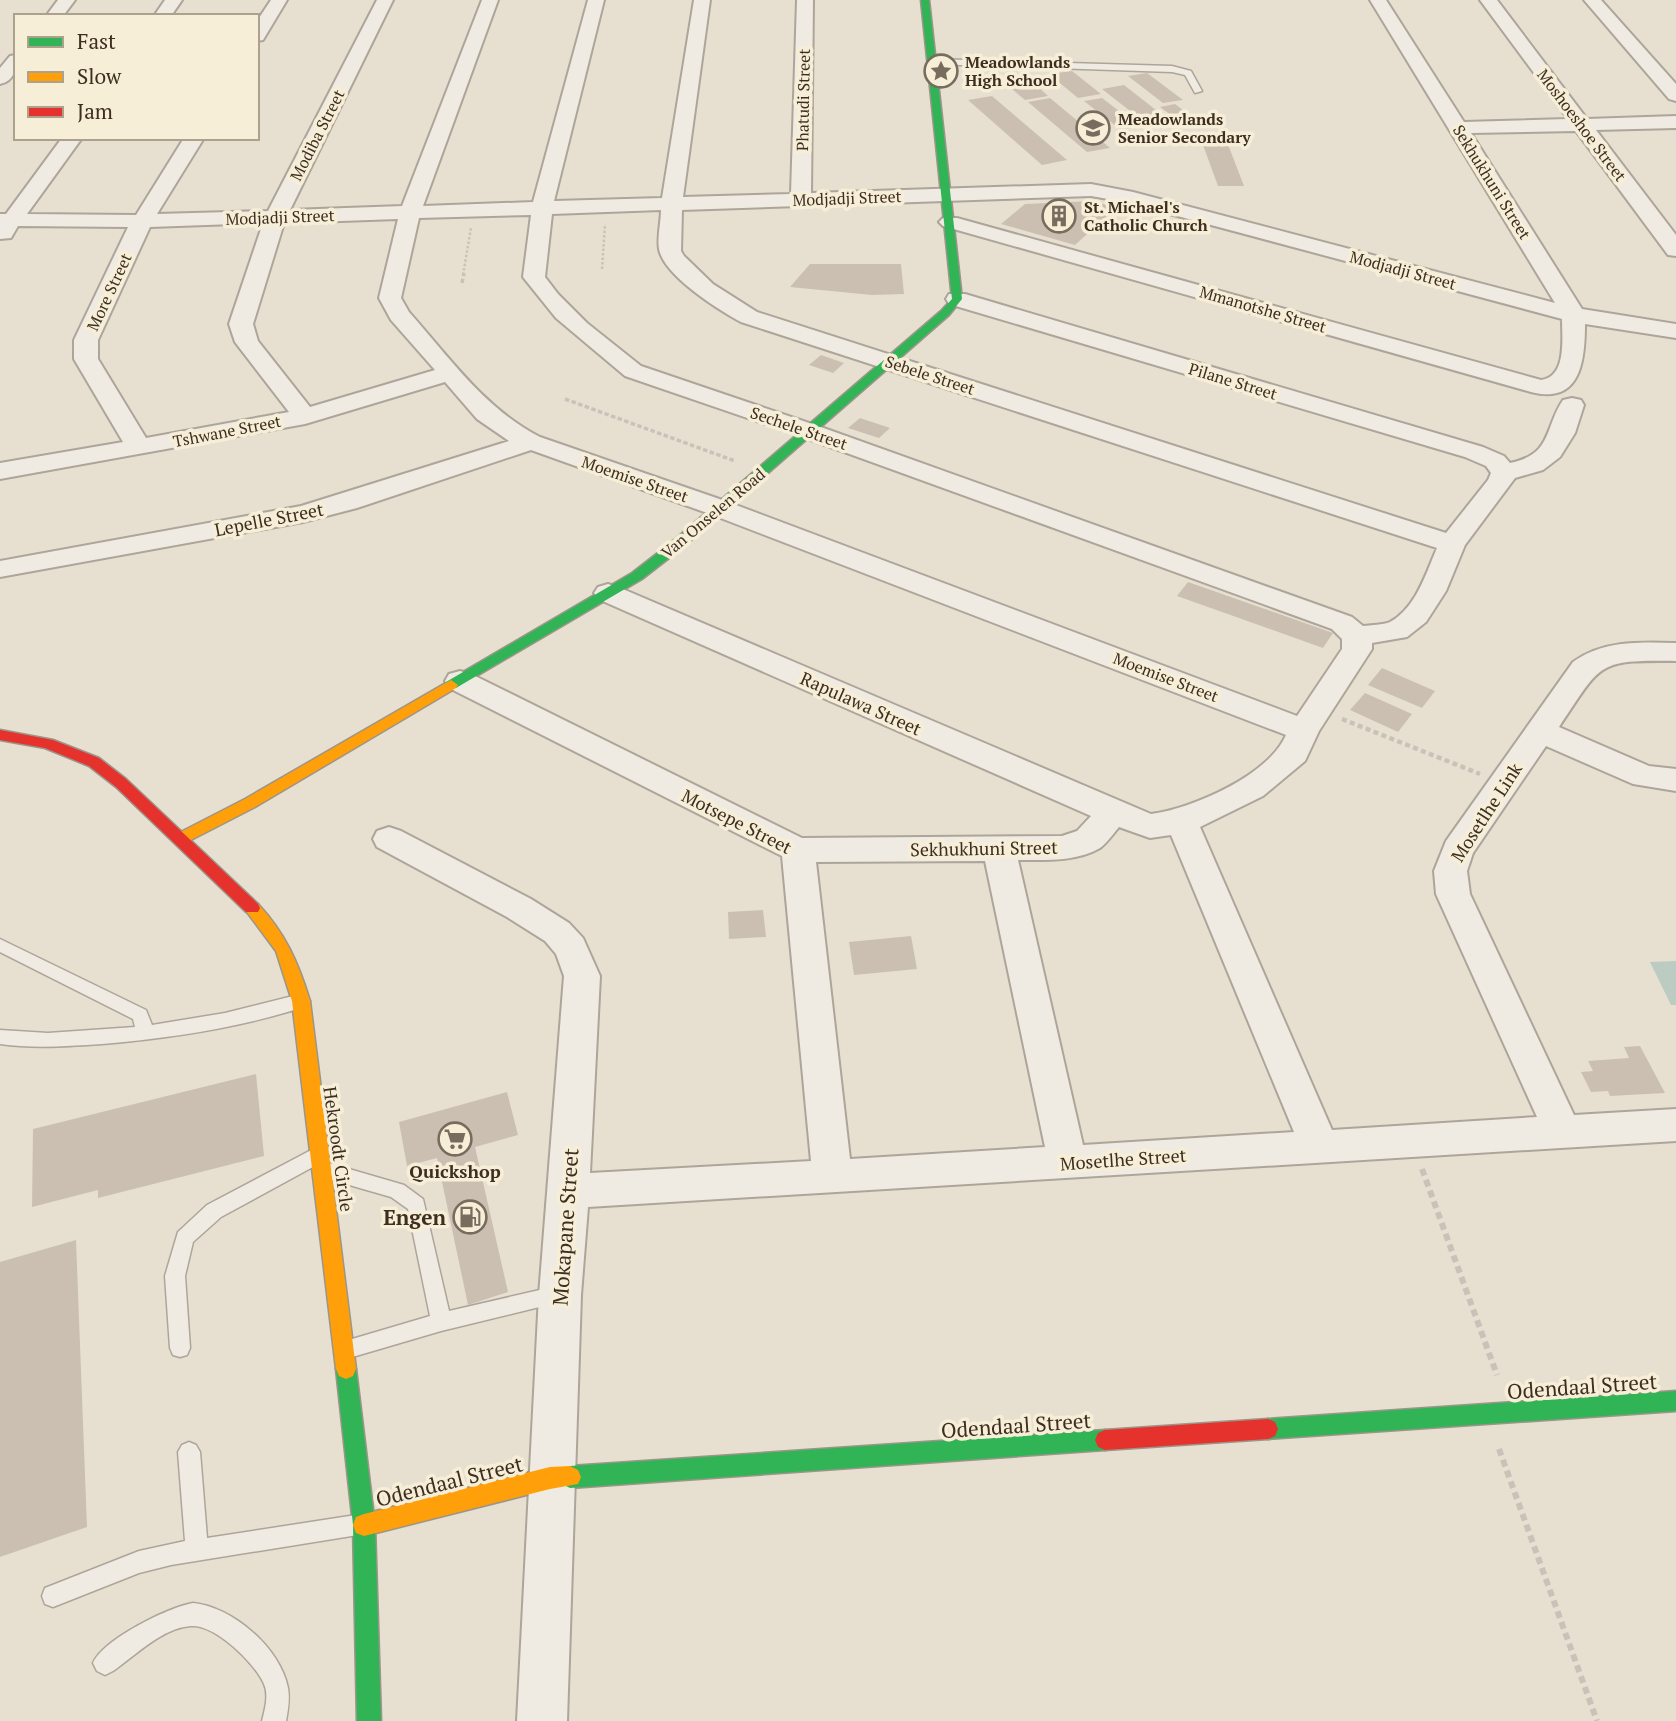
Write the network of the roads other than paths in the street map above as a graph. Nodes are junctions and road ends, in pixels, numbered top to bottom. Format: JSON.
{"nodes":[{"id":1,"x":67,"y":0,"type":"edge"},
{"id":2,"x":279,"y":0,"type":"edge"},
{"id":3,"x":385,"y":0,"type":"edge"},
{"id":4,"x":490,"y":0,"type":"edge"},
{"id":5,"x":596,"y":0,"type":"edge"},
{"id":6,"x":702,"y":0,"type":"edge"},
{"id":7,"x":805,"y":0,"type":"edge"},
{"id":8,"x":925,"y":0,"type":"edge"},
{"id":9,"x":1378,"y":0,"type":"edge"},
{"id":10,"x":1488,"y":0,"type":"edge"},
{"id":11,"x":1592,"y":0,"type":"edge"},
{"id":12,"x":56,"y":14,"type":"edge"},
{"id":13,"x":259,"y":33,"type":"edge"},
{"id":14,"x":14,"y":62,"type":"edge"},
{"id":15,"x":933,"y":62,"type":"junction"},
{"id":16,"x":0,"y":79,"type":"edge"},
{"id":17,"x":1198,"y":91,"type":"dead end"},
{"id":18,"x":1676,"y":95,"type":"edge"},
{"id":19,"x":1676,"y":122,"type":"edge"},
{"id":20,"x":1581,"y":125,"type":"junction"},
{"id":21,"x":1458,"y":128,"type":"junction"},
{"id":22,"x":70,"y":140,"type":"edge"},
{"id":23,"x":193,"y":140,"type":"edge"},
{"id":24,"x":947,"y":194,"type":"junction"},
{"id":25,"x":801,"y":200,"type":"junction"},
{"id":26,"x":672,"y":203,"type":"junction"},
{"id":27,"x":542,"y":208,"type":"junction"},
{"id":28,"x":410,"y":212,"type":"junction"},
{"id":29,"x":275,"y":218,"type":"junction"},
{"id":30,"x":6,"y":220,"type":"edge"},
{"id":31,"x":142,"y":221,"type":"junction"},
{"id":32,"x":950,"y":222,"type":"junction"},
{"id":33,"x":0,"y":238,"type":"edge"},
{"id":34,"x":1676,"y":250,"type":"edge"},
{"id":35,"x":957,"y":299,"type":"junction"},
{"id":36,"x":1574,"y":314,"type":"junction"},
{"id":37,"x":1676,"y":331,"type":"edge"},
{"id":38,"x":888,"y":362,"type":"junction"},
{"id":39,"x":450,"y":373,"type":"junction"},
{"id":40,"x":1572,"y":405,"type":"dead end"},
{"id":41,"x":305,"y":417,"type":"junction"},
{"id":42,"x":809,"y":431,"type":"junction"},
{"id":43,"x":531,"y":442,"type":"junction"},
{"id":44,"x":140,"y":448,"type":"junction"},
{"id":45,"x":0,"y":471,"type":"edge"},
{"id":46,"x":1504,"y":472,"type":"junction"},
{"id":47,"x":719,"y":508,"type":"junction"},
{"id":48,"x":1452,"y":544,"type":"junction"},
{"id":49,"x":0,"y":569,"type":"edge"},
{"id":50,"x":608,"y":593,"type":"junction"},
{"id":51,"x":1357,"y":636,"type":"junction"},
{"id":52,"x":1676,"y":652,"type":"edge"},
{"id":53,"x":460,"y":681,"type":"junction"},
{"id":54,"x":1311,"y":719,"type":"junction"},
{"id":55,"x":1539,"y":731,"type":"junction"},
{"id":56,"x":0,"y":735,"type":"edge"},
{"id":57,"x":1676,"y":780,"type":"edge"},
{"id":58,"x":1113,"y":813,"type":"junction"},
{"id":59,"x":1182,"y":822,"type":"junction"},
{"id":60,"x":180,"y":839,"type":"junction"},
{"id":61,"x":389,"y":839,"type":"dead end"},
{"id":62,"x":798,"y":850,"type":"junction"},
{"id":63,"x":999,"y":850,"type":"junction"},
{"id":64,"x":0,"y":945,"type":"edge"},
{"id":65,"x":301,"y":1001,"type":"junction"},
{"id":66,"x":146,"y":1033,"type":"junction"},
{"id":67,"x":0,"y":1037,"type":"edge"},
{"id":68,"x":1676,"y":1125,"type":"edge"},
{"id":69,"x":1562,"y":1131,"type":"junction"},
{"id":70,"x":1320,"y":1147,"type":"junction"},
{"id":71,"x":322,"y":1161,"type":"junction"},
{"id":72,"x":1068,"y":1163,"type":"junction"},
{"id":73,"x":832,"y":1177,"type":"junction"},
{"id":74,"x":569,"y":1191,"type":"junction"},
{"id":75,"x":559,"y":1295,"type":"junction"},
{"id":76,"x":441,"y":1322,"type":"junction"},
{"id":77,"x":180,"y":1348,"type":"dead end"},
{"id":78,"x":345,"y":1350,"type":"junction"},
{"id":79,"x":1676,"y":1401,"type":"edge"},
{"id":80,"x":190,"y":1452,"type":"dead end"},
{"id":81,"x":550,"y":1478,"type":"junction"},
{"id":82,"x":364,"y":1525,"type":"junction"},
{"id":83,"x":197,"y":1550,"type":"junction"},
{"id":84,"x":53,"y":1596,"type":"dead end"},
{"id":85,"x":105,"y":1663,"type":"dead end"},
{"id":86,"x":274,"y":1721,"type":"edge"},
{"id":87,"x":369,"y":1721,"type":"edge"},
{"id":88,"x":542,"y":1721,"type":"edge"}],
"edges":[{"from":1,"to":12,"type":"street"},
{"from":2,"to":13,"type":"street"},
{"from":3,"to":29,"type":"street","name":"Modiba Street"},
{"from":4,"to":28,"type":"street","name":"Moemise Street"},
{"from":5,"to":27,"type":"street","name":"Sechele Street"},
{"from":6,"to":26,"type":"street","name":"Sebele Street"},
{"from":7,"to":25,"type":"street","name":"Phatudi Street"},
{"from":8,"to":15,"type":"street"},
{"from":9,"to":21,"type":"street","name":"Sekhukhuni Street"},
{"from":10,"to":20,"type":"street","name":"Moshoeshoe Street"},
{"from":11,"to":18,"type":"street"},
{"from":14,"to":16,"type":"street"},
{"from":15,"to":17,"type":"lane"},
{"from":15,"to":24,"type":"street"},
{"from":19,"to":20,"type":"street"},
{"from":20,"to":21,"type":"street"},
{"from":20,"to":34,"type":"street","name":"Moshoeshoe Street"},
{"from":21,"to":36,"type":"street","name":"Sekhukhuni Street"},
{"from":22,"to":30,"type":"street"},
{"from":23,"to":31,"type":"street","name":"More Street"},
{"from":24,"to":25,"type":"street","name":"Modjadji Street"},
{"from":24,"to":32,"type":"street"},
{"from":24,"to":36,"type":"street","name":"Modjadji Street"},
{"from":25,"to":26,"type":"street","name":"Modjadji Street"},
{"from":26,"to":27,"type":"street","name":"Modjadji Street"},
{"from":26,"to":38,"type":"street","name":"Sebele Street"},
{"from":27,"to":28,"type":"street","name":"Modjadji Street"},
{"from":27,"to":42,"type":"street","name":"Sechele Street"},
{"from":28,"to":29,"type":"street","name":"Modjadji Street"},
{"from":28,"to":39,"type":"street","name":"Moemise Street"},
{"from":29,"to":31,"type":"street","name":"Modjadji Street"},
{"from":29,"to":41,"type":"street","name":"Modiba Street"},
{"from":30,"to":31,"type":"street","name":"Modjadji Street"},
{"from":30,"to":33,"type":"street"},
{"from":31,"to":44,"type":"street","name":"More Street"},
{"from":32,"to":35,"type":"street"},
{"from":32,"to":36,"type":"street","name":"Mmanotshe Street"},
{"from":35,"to":38,"type":"street","name":"Van Onselen Road"},
{"from":35,"to":46,"type":"street","name":"Pilane Street"},
{"from":36,"to":37,"type":"street","name":"Modjadji Street"},
{"from":38,"to":42,"type":"street","name":"Van Onselen Road"},
{"from":38,"to":48,"type":"street","name":"Sebele Street"},
{"from":39,"to":41,"type":"street","name":"Tshwane Street"},
{"from":39,"to":43,"type":"street","name":"Moemise Street"},
{"from":40,"to":46,"type":"street"},
{"from":41,"to":44,"type":"street","name":"Tshwane Street"},
{"from":42,"to":47,"type":"street","name":"Van Onselen Road"},
{"from":42,"to":51,"type":"street","name":"Sechele Street"},
{"from":43,"to":47,"type":"street","name":"Moemise Street"},
{"from":43,"to":49,"type":"street","name":"Lepelle Street"},
{"from":44,"to":45,"type":"street","name":"Tshwane Street"},
{"from":46,"to":48,"type":"street"},
{"from":47,"to":50,"type":"street","name":"Van Onselen Road"},
{"from":47,"to":54,"type":"street","name":"Moemise Street"},
{"from":48,"to":51,"type":"street"},
{"from":50,"to":53,"type":"street","name":"Van Onselen Road"},
{"from":50,"to":58,"type":"street","name":"Rapulawa Street"},
{"from":51,"to":54,"type":"street"},
{"from":52,"to":55,"type":"street","name":"Mosetlhe Link"},
{"from":53,"to":60,"type":"street","name":"Van Onselen Road"},
{"from":53,"to":62,"type":"street","name":"Motsepe Street"},
{"from":54,"to":59,"type":"street"},
{"from":55,"to":57,"type":"street"},
{"from":55,"to":69,"type":"street","name":"Mosetlhe Link"},
{"from":56,"to":60,"type":"street","name":"Hekroodt Circle"},
{"from":58,"to":59,"type":"street"},
{"from":58,"to":63,"type":"street","name":"Sekhukhuni Street"},
{"from":59,"to":70,"type":"street"},
{"from":60,"to":65,"type":"street","name":"Hekroodt Circle"},
{"from":61,"to":74,"type":"street","name":"Mokapane Street"},
{"from":62,"to":63,"type":"street","name":"Sekhukhuni Street"},
{"from":62,"to":73,"type":"street","name":"Motsepe Street"},
{"from":63,"to":72,"type":"street"},
{"from":64,"to":66,"type":"lane"},
{"from":65,"to":66,"type":"lane"},
{"from":65,"to":71,"type":"street","name":"Hekroodt Circle"},
{"from":66,"to":67,"type":"lane"},
{"from":68,"to":69,"type":"street","name":"Mosetlhe Street"},
{"from":69,"to":70,"type":"street","name":"Mosetlhe Street"},
{"from":70,"to":72,"type":"street","name":"Mosetlhe Street"},
{"from":71,"to":76,"type":"lane"},
{"from":71,"to":77,"type":"lane"},
{"from":71,"to":78,"type":"street","name":"Hekroodt Circle"},
{"from":72,"to":73,"type":"street","name":"Mosetlhe Street"},
{"from":73,"to":74,"type":"street","name":"Mosetlhe Street"},
{"from":74,"to":75,"type":"street","name":"Mokapane Street"},
{"from":75,"to":76,"type":"lane"},
{"from":75,"to":81,"type":"street","name":"Mokapane Street"},
{"from":76,"to":78,"type":"lane"},
{"from":78,"to":82,"type":"street","name":"Hekroodt Circle"},
{"from":79,"to":81,"type":"street","name":"Odendaal Street"},
{"from":80,"to":83,"type":"lane"},
{"from":81,"to":82,"type":"street","name":"Odendaal Street"},
{"from":81,"to":88,"type":"street","name":"Mokapane Street"},
{"from":82,"to":83,"type":"lane"},
{"from":82,"to":87,"type":"street","name":"Hekroodt Circle"},
{"from":83,"to":84,"type":"lane"},
{"from":85,"to":86,"type":"lane"}]}
